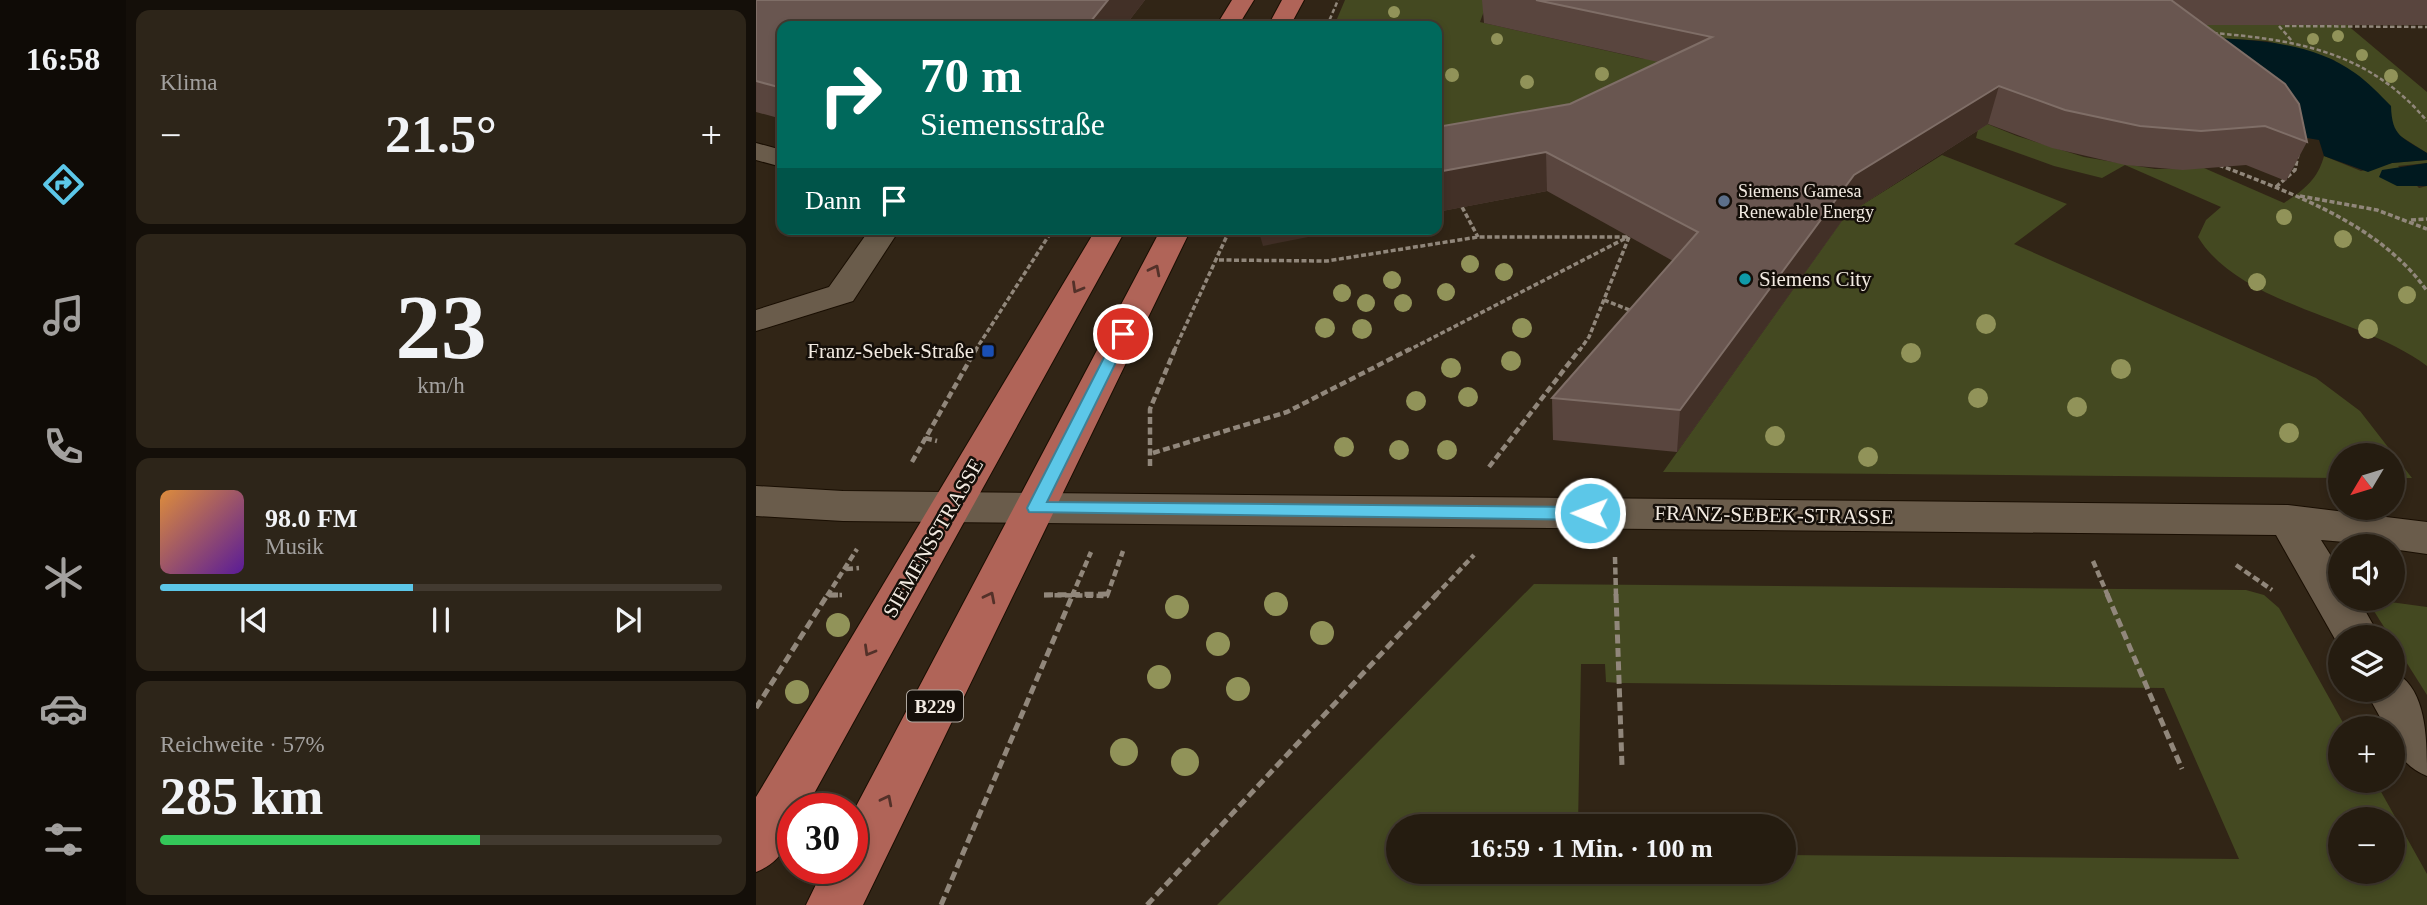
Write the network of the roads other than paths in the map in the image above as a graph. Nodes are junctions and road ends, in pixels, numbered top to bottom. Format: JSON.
{"nodes":[{"id":1,"x":1243,"y":0,"type":"edge"},
{"id":2,"x":1293,"y":0,"type":"edge"},
{"id":3,"x":1230,"y":21,"type":"edge"},
{"id":4,"x":1282,"y":21,"type":"edge"},
{"id":5,"x":756,"y":151,"type":"edge"},
{"id":6,"x":777,"y":157,"type":"edge"},
{"id":7,"x":881,"y":235,"type":"edge"},
{"id":8,"x":1108,"y":235,"type":"edge"},
{"id":9,"x":1173,"y":235,"type":"edge"},
{"id":10,"x":756,"y":321,"type":"edge"},
{"id":11,"x":756,"y":501,"type":"edge"},
{"id":12,"x":951,"y":507,"type":"junction"},
{"id":13,"x":1035,"y":508,"type":"junction"},
{"id":14,"x":2288,"y":520,"type":"junction"},
{"id":15,"x":2427,"y":538,"type":"edge"},
{"id":16,"x":2350,"y":625,"type":"edge"},
{"id":17,"x":2396,"y":702,"type":"edge"},
{"id":18,"x":2427,"y":753,"type":"edge"},
{"id":19,"x":756,"y":846,"type":"edge"},
{"id":20,"x":834,"y":905,"type":"edge"}],
"edges":[{"from":1,"to":3,"type":"main road"},
{"from":2,"to":4,"type":"main road"},
{"from":5,"to":6,"type":"street"},
{"from":7,"to":10,"type":"street"},
{"from":8,"to":12,"type":"main road","name":"SIEMENSSTRASSE","one_way":true},
{"from":13,"to":9,"type":"main road","number":"B229","one_way":true},
{"from":11,"to":12,"type":"street","name":"FRANZ-SEBEK-STRASSE"},
{"from":12,"to":13,"type":"street","name":"FRANZ-SEBEK-STRASSE"},
{"from":12,"to":19,"type":"main road","name":"SIEMENSSTRASSE","one_way":true},
{"from":13,"to":14,"type":"street","name":"FRANZ-SEBEK-STRASSE"},
{"from":20,"to":13,"type":"main road","number":"B229","one_way":true},
{"from":14,"to":15,"type":"street","name":"FRANZ-SEBEK-STRASSE"},
{"from":14,"to":16,"type":"street"},
{"from":17,"to":18,"type":"street"}]}
